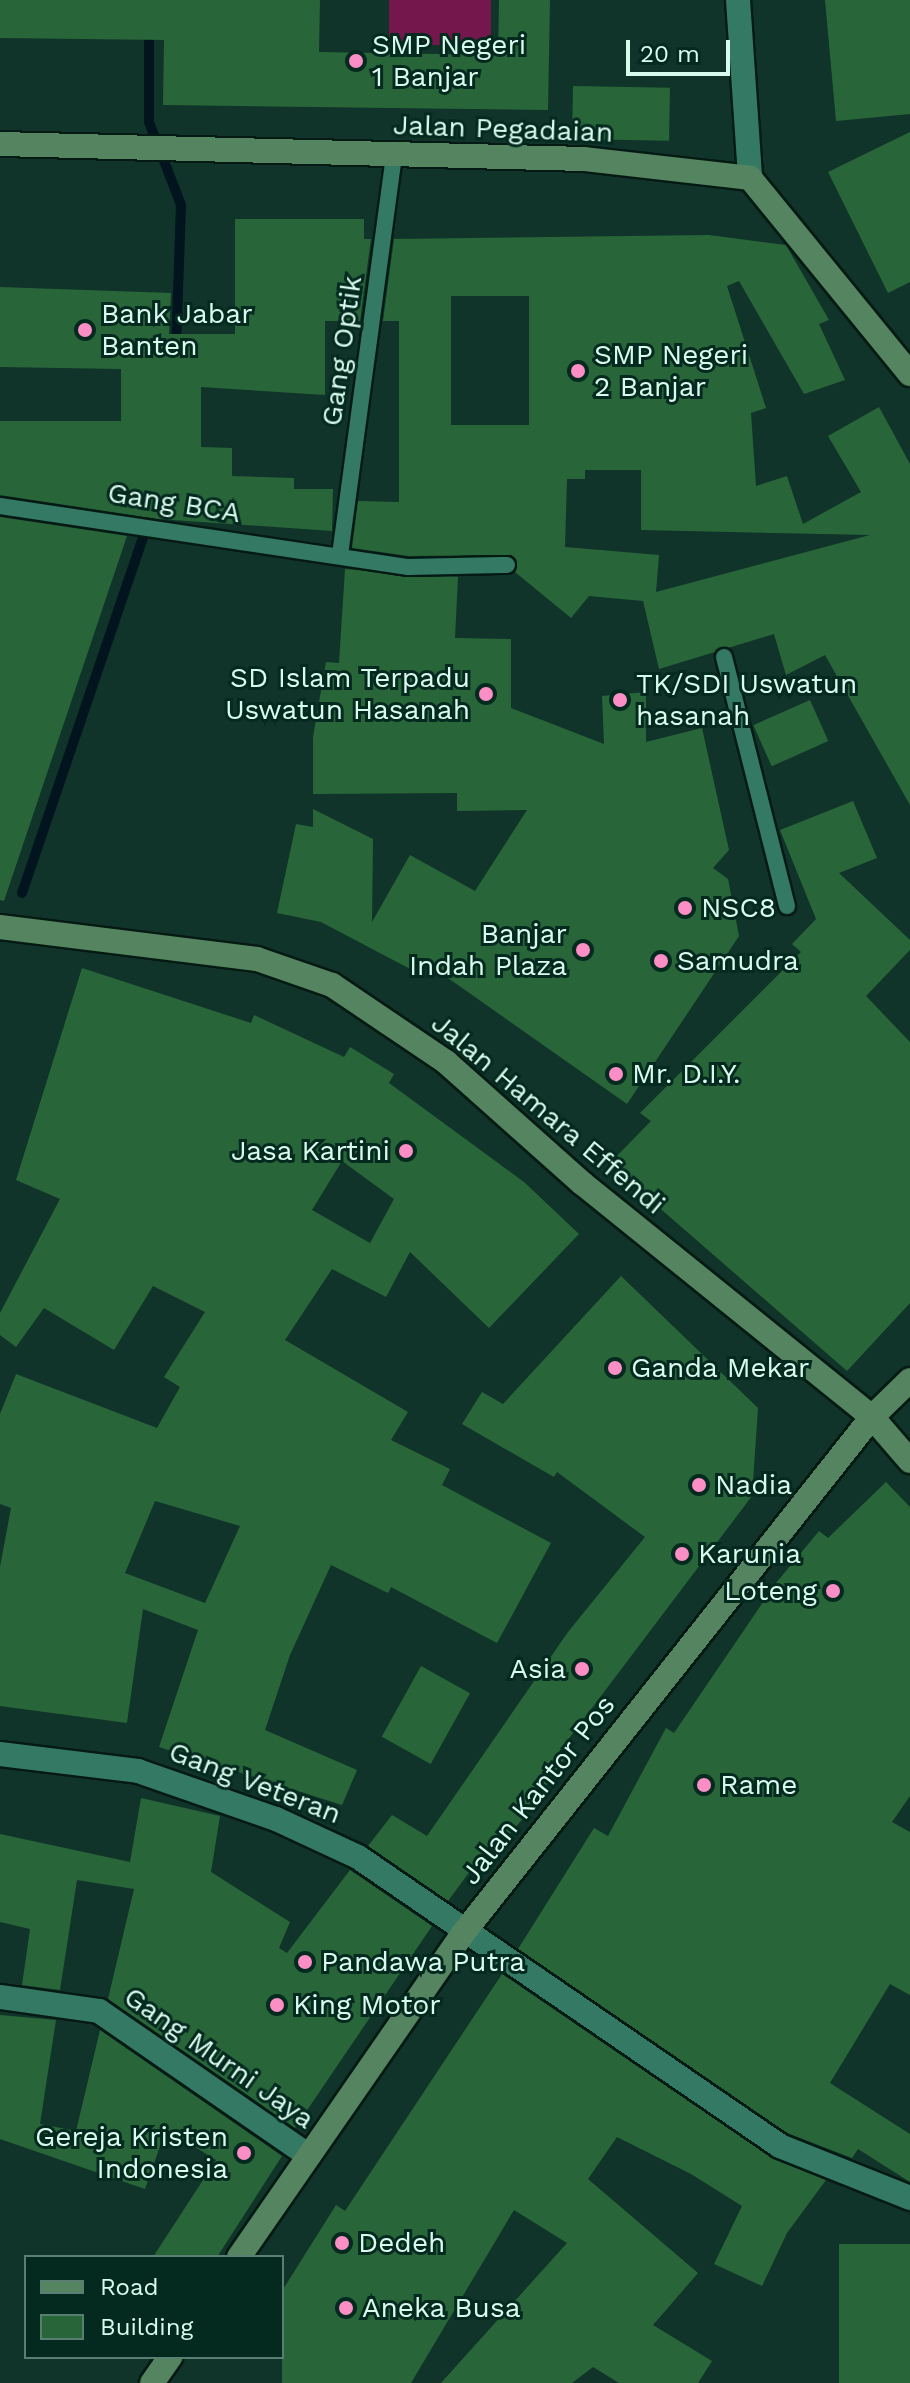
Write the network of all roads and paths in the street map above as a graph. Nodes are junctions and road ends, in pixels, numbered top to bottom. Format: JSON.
{"nodes":[{"id":1,"x":738,"y":0,"type":"edge"},
{"id":2,"x":0,"y":144,"type":"edge"},
{"id":3,"x":394,"y":154,"type":"junction"},
{"id":4,"x":750,"y":178,"type":"junction"},
{"id":5,"x":910,"y":374,"type":"edge"},
{"id":6,"x":0,"y":506,"type":"edge"},
{"id":7,"x":340,"y":555,"type":"junction"},
{"id":8,"x":507,"y":565,"type":"dead end"},
{"id":9,"x":724,"y":657,"type":"dead end"},
{"id":10,"x":787,"y":906,"type":"dead end"},
{"id":11,"x":0,"y":927,"type":"edge"},
{"id":12,"x":910,"y":1380,"type":"edge"},
{"id":13,"x":872,"y":1417,"type":"junction"},
{"id":14,"x":910,"y":1461,"type":"edge"},
{"id":15,"x":0,"y":1754,"type":"edge"},
{"id":16,"x":465,"y":1931,"type":"junction"},
{"id":17,"x":0,"y":1997,"type":"edge"},
{"id":18,"x":309,"y":2156,"type":"junction"},
{"id":19,"x":910,"y":2198,"type":"edge"},
{"id":20,"x":240,"y":2255,"type":"edge"},
{"id":21,"x":169,"y":2359,"type":"edge"},
{"id":22,"x":152,"y":2383,"type":"edge"}],
"edges":[{"from":1,"to":4,"type":"street"},
{"from":2,"to":3,"type":"street","name":"Jalan Pegadaian"},
{"from":3,"to":4,"type":"street","name":"Jalan Pegadaian"},
{"from":3,"to":7,"type":"lane","name":"Gang Optik"},
{"from":4,"to":5,"type":"street"},
{"from":6,"to":7,"type":"lane","name":"Gang BCA"},
{"from":7,"to":8,"type":"lane","name":"Gang BCA"},
{"from":9,"to":10,"type":"lane"},
{"from":11,"to":13,"type":"street","name":"Jalan Hamara Effendi"},
{"from":12,"to":13,"type":"street","name":"Jalan Kantor Pos"},
{"from":13,"to":14,"type":"street","name":"Jalan Hamara Effendi"},
{"from":13,"to":16,"type":"street","name":"Jalan Kantor Pos"},
{"from":15,"to":16,"type":"street","name":"Gang Veteran"},
{"from":16,"to":18,"type":"street","name":"Jalan Kantor Pos"},
{"from":16,"to":19,"type":"street","name":"Gang Veteran"},
{"from":17,"to":18,"type":"street","name":"Gang Murni Jaya"},
{"from":18,"to":20,"type":"street","name":"Jalan Kantor Pos"},
{"from":21,"to":22,"type":"street"}]}
